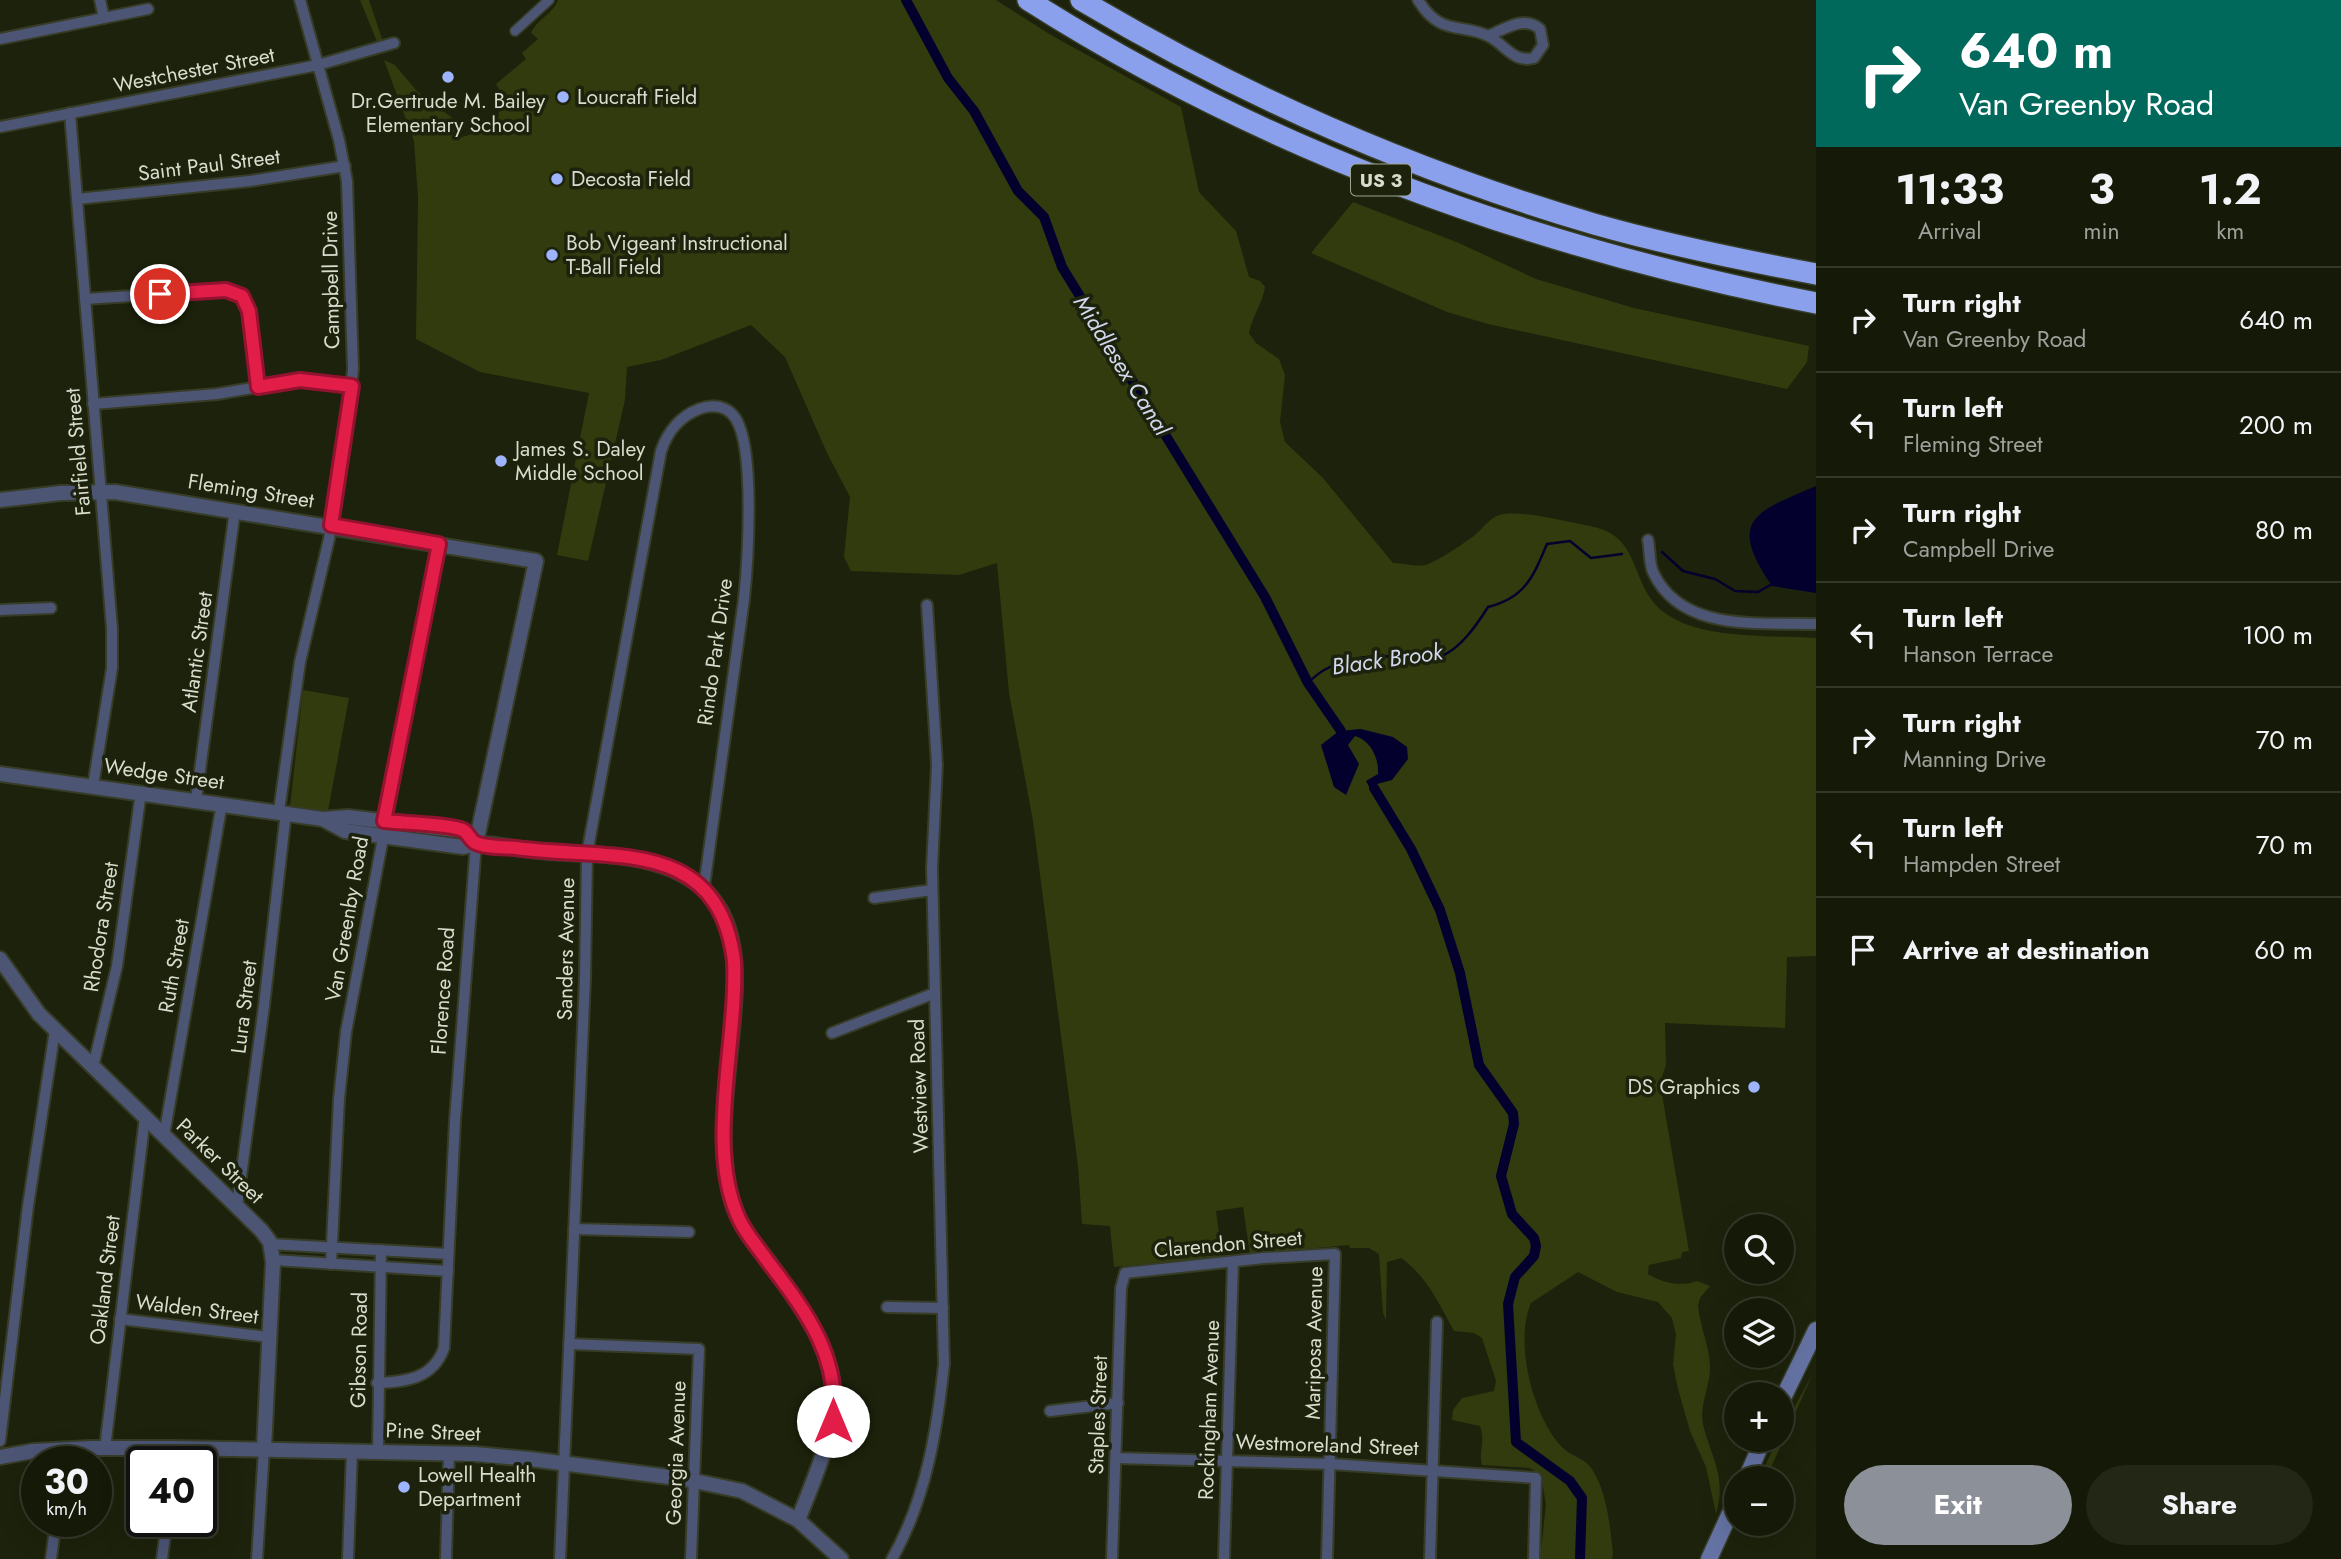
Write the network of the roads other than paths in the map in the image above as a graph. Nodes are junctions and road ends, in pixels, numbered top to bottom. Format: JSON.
{"nodes":[{"id":1,"x":100,"y":0,"type":"edge"},
{"id":2,"x":300,"y":0,"type":"edge"},
{"id":3,"x":549,"y":0,"type":"edge"},
{"id":4,"x":1028,"y":0,"type":"edge"},
{"id":5,"x":1081,"y":0,"type":"edge"},
{"id":6,"x":1418,"y":0,"type":"edge"},
{"id":7,"x":148,"y":9,"type":"dead end"},
{"id":8,"x":104,"y":18,"type":"junction"},
{"id":9,"x":515,"y":31,"type":"dead end"},
{"id":10,"x":1488,"y":36,"type":"junction"},
{"id":11,"x":0,"y":37,"type":"edge"},
{"id":12,"x":394,"y":43,"type":"dead end"},
{"id":13,"x":318,"y":65,"type":"junction"},
{"id":14,"x":70,"y":113,"type":"junction"},
{"id":15,"x":0,"y":127,"type":"edge"},
{"id":16,"x":345,"y":166,"type":"junction"},
{"id":17,"x":77,"y":199,"type":"junction"},
{"id":18,"x":1816,"y":274,"type":"edge"},
{"id":19,"x":85,"y":299,"type":"junction"},
{"id":20,"x":1816,"y":303,"type":"edge"},
{"id":21,"x":352,"y":386,"type":"junction"},
{"id":22,"x":258,"y":387,"type":"junction"},
{"id":23,"x":93,"y":404,"type":"junction"},
{"id":24,"x":737,"y":422,"type":"joint"},
{"id":25,"x":100,"y":491,"type":"junction"},
{"id":26,"x":0,"y":499,"type":"edge"},
{"id":27,"x":235,"y":510,"type":"junction"},
{"id":28,"x":331,"y":525,"type":"junction"},
{"id":29,"x":1648,"y":540,"type":"dead end"},
{"id":30,"x":439,"y":544,"type":"junction"},
{"id":31,"x":536,"y":561,"type":"joint"},
{"id":32,"x":927,"y":605,"type":"dead end"},
{"id":33,"x":51,"y":608,"type":"dead end"},
{"id":34,"x":0,"y":610,"type":"edge"},
{"id":35,"x":1816,"y":624,"type":"edge"},
{"id":36,"x":0,"y":774,"type":"edge"},
{"id":37,"x":93,"y":786,"type":"junction"},
{"id":38,"x":141,"y":792,"type":"junction"},
{"id":39,"x":196,"y":800,"type":"junction"},
{"id":40,"x":222,"y":803,"type":"junction"},
{"id":41,"x":283,"y":812,"type":"junction"},
{"id":42,"x":383,"y":829,"type":"junction"},
{"id":43,"x":475,"y":843,"type":"junction"},
{"id":44,"x":587,"y":854,"type":"junction"},
{"id":45,"x":704,"y":887,"type":"junction"},
{"id":46,"x":932,"y":890,"type":"junction"},
{"id":47,"x":874,"y":898,"type":"dead end"},
{"id":48,"x":0,"y":959,"type":"edge"},
{"id":49,"x":935,"y":993,"type":"junction"},
{"id":50,"x":55,"y":1030,"type":"junction"},
{"id":51,"x":832,"y":1033,"type":"dead end"},
{"id":52,"x":93,"y":1067,"type":"junction"},
{"id":53,"x":145,"y":1117,"type":"junction"},
{"id":54,"x":164,"y":1136,"type":"junction"},
{"id":55,"x":237,"y":1206,"type":"junction"},
{"id":56,"x":574,"y":1229,"type":"junction"},
{"id":57,"x":689,"y":1232,"type":"dead end"},
{"id":58,"x":270,"y":1244,"type":"junction"},
{"id":59,"x":332,"y":1247,"type":"junction"},
{"id":60,"x":381,"y":1250,"type":"junction"},
{"id":61,"x":448,"y":1254,"type":"junction"},
{"id":62,"x":1335,"y":1254,"type":"joint"},
{"id":63,"x":273,"y":1260,"type":"junction"},
{"id":64,"x":1233,"y":1262,"type":"junction"},
{"id":65,"x":331,"y":1264,"type":"junction"},
{"id":66,"x":381,"y":1267,"type":"junction"},
{"id":67,"x":448,"y":1271,"type":"junction"},
{"id":68,"x":1125,"y":1273,"type":"joint"},
{"id":69,"x":887,"y":1307,"type":"dead end"},
{"id":70,"x":943,"y":1308,"type":"junction"},
{"id":71,"x":120,"y":1319,"type":"junction"},
{"id":72,"x":1437,"y":1322,"type":"dead end"},
{"id":73,"x":1816,"y":1330,"type":"edge"},
{"id":74,"x":269,"y":1337,"type":"junction"},
{"id":75,"x":569,"y":1344,"type":"junction"},
{"id":76,"x":1790,"y":1382,"type":"edge"},
{"id":77,"x":377,"y":1383,"type":"junction"},
{"id":78,"x":1118,"y":1403,"type":"junction"},
{"id":79,"x":1050,"y":1411,"type":"dead end"},
{"id":80,"x":0,"y":1441,"type":"edge"},
{"id":81,"x":105,"y":1446,"type":"edge"},
{"id":82,"x":264,"y":1449,"type":"junction"},
{"id":83,"x":352,"y":1451,"type":"junction"},
{"id":84,"x":217,"y":1452,"type":"edge"},
{"id":85,"x":377,"y":1452,"type":"junction"},
{"id":86,"x":449,"y":1454,"type":"junction"},
{"id":87,"x":21,"y":1456,"type":"edge"},
{"id":88,"x":0,"y":1457,"type":"edge"},
{"id":89,"x":1116,"y":1458,"type":"junction"},
{"id":90,"x":1227,"y":1461,"type":"junction"},
{"id":91,"x":564,"y":1463,"type":"junction"},
{"id":92,"x":1331,"y":1464,"type":"junction"},
{"id":93,"x":1432,"y":1469,"type":"junction"},
{"id":94,"x":694,"y":1480,"type":"junction"},
{"id":95,"x":798,"y":1520,"type":"junction"},
{"id":96,"x":1724,"y":1526,"type":"edge"},
{"id":97,"x":54,"y":1537,"type":"edge"},
{"id":98,"x":165,"y":1537,"type":"edge"},
{"id":99,"x":51,"y":1559,"type":"edge"},
{"id":100,"x":162,"y":1559,"type":"edge"},
{"id":101,"x":257,"y":1559,"type":"edge"},
{"id":102,"x":348,"y":1559,"type":"edge"},
{"id":103,"x":446,"y":1559,"type":"edge"},
{"id":104,"x":560,"y":1559,"type":"edge"},
{"id":105,"x":691,"y":1559,"type":"edge"},
{"id":106,"x":841,"y":1559,"type":"edge"},
{"id":107,"x":892,"y":1559,"type":"edge"},
{"id":108,"x":1112,"y":1559,"type":"edge"},
{"id":109,"x":1224,"y":1559,"type":"edge"},
{"id":110,"x":1327,"y":1559,"type":"edge"},
{"id":111,"x":1430,"y":1559,"type":"edge"},
{"id":112,"x":1534,"y":1559,"type":"edge"},
{"id":113,"x":1709,"y":1559,"type":"edge"}],
"edges":[{"from":1,"to":8,"type":"street"},
{"from":2,"to":13,"type":"street","name":"Campbell Drive"},
{"from":3,"to":9,"type":"street"},
{"from":4,"to":20,"type":"highway","number":"US 3"},
{"from":5,"to":18,"type":"highway","number":"US 3"},
{"from":6,"to":10,"type":"street"},
{"from":7,"to":8,"type":"street"},
{"from":8,"to":11,"type":"street"},
{"from":10,"to":10,"type":"street"},
{"from":12,"to":13,"type":"street","name":"Westchester Street"},
{"from":13,"to":14,"type":"street","name":"Westchester Street"},
{"from":13,"to":16,"type":"street","name":"Campbell Drive"},
{"from":14,"to":15,"type":"street","name":"Westchester Street"},
{"from":14,"to":17,"type":"street","name":"Fairfield Street"},
{"from":16,"to":17,"type":"street","name":"Saint Paul Street"},
{"from":16,"to":21,"type":"street","name":"Campbell Drive"},
{"from":17,"to":19,"type":"street","name":"Fairfield Street"},
{"from":19,"to":22,"type":"street"},
{"from":19,"to":23,"type":"street","name":"Fairfield Street"},
{"from":21,"to":22,"type":"street"},
{"from":21,"to":28,"type":"street","name":"Campbell Drive"},
{"from":22,"to":23,"type":"street"},
{"from":23,"to":25,"type":"street","name":"Fairfield Street"},
{"from":24,"to":44,"type":"street","name":"Sanders Avenue"},
{"from":24,"to":45,"type":"street","name":"Rindo Park Drive"},
{"from":25,"to":26,"type":"street","name":"Fleming Street"},
{"from":25,"to":27,"type":"street","name":"Fleming Street"},
{"from":25,"to":37,"type":"street","name":"Fairfield Street"},
{"from":27,"to":28,"type":"street","name":"Fleming Street"},
{"from":27,"to":39,"type":"street","name":"Atlantic Street"},
{"from":28,"to":30,"type":"street","name":"Fleming Street"},
{"from":28,"to":41,"type":"street","name":"Campbell Drive"},
{"from":29,"to":35,"type":"street"},
{"from":30,"to":31,"type":"street","name":"Fleming Street"},
{"from":30,"to":42,"type":"street","name":"Van Greenby Road"},
{"from":31,"to":43,"type":"street","name":"Florence Road"},
{"from":32,"to":46,"type":"street","name":"Westview Road"},
{"from":33,"to":34,"type":"street"},
{"from":36,"to":37,"type":"street","name":"Wedge Street"},
{"from":37,"to":38,"type":"street","name":"Wedge Street"},
{"from":38,"to":39,"type":"street","name":"Wedge Street"},
{"from":38,"to":52,"type":"street","name":"Rhodora Street"},
{"from":39,"to":40,"type":"street","name":"Wedge Street"},
{"from":40,"to":41,"type":"street","name":"Wedge Street"},
{"from":40,"to":54,"type":"street","name":"Ruth Street"},
{"from":41,"to":42,"type":"street","name":"Wedge Street"},
{"from":41,"to":55,"type":"street","name":"Lura Street"},
{"from":42,"to":43,"type":"street","name":"Wedge Street"},
{"from":42,"to":59,"type":"street","name":"Van Greenby Road"},
{"from":43,"to":44,"type":"street"},
{"from":43,"to":61,"type":"street","name":"Florence Road"},
{"from":44,"to":45,"type":"street"},
{"from":44,"to":56,"type":"street","name":"Sanders Avenue"},
{"from":45,"to":95,"type":"street"},
{"from":46,"to":47,"type":"street"},
{"from":46,"to":49,"type":"street","name":"Westview Road"},
{"from":48,"to":50,"type":"street","name":"Parker Street"},
{"from":49,"to":51,"type":"street"},
{"from":49,"to":70,"type":"street","name":"Westview Road"},
{"from":50,"to":52,"type":"street","name":"Parker Street"},
{"from":50,"to":80,"type":"street"},
{"from":52,"to":53,"type":"street","name":"Parker Street"},
{"from":53,"to":54,"type":"street","name":"Parker Street"},
{"from":53,"to":71,"type":"street","name":"Oakland Street"},
{"from":54,"to":55,"type":"street","name":"Parker Street"},
{"from":55,"to":58,"type":"street","name":"Parker Street"},
{"from":56,"to":57,"type":"street"},
{"from":56,"to":75,"type":"street","name":"Sanders Avenue"},
{"from":58,"to":59,"type":"street"},
{"from":58,"to":63,"type":"street"},
{"from":59,"to":60,"type":"street"},
{"from":59,"to":65,"type":"street","name":"Van Greenby Road"},
{"from":60,"to":61,"type":"street"},
{"from":60,"to":66,"type":"street","name":"Gibson Road"},
{"from":61,"to":67,"type":"street","name":"Florence Road"},
{"from":62,"to":64,"type":"street","name":"Clarendon Street"},
{"from":62,"to":92,"type":"street","name":"Mariposa Avenue"},
{"from":63,"to":65,"type":"street"},
{"from":63,"to":74,"type":"street"},
{"from":64,"to":68,"type":"street","name":"Clarendon Street"},
{"from":64,"to":90,"type":"street","name":"Rockingham Avenue"},
{"from":65,"to":66,"type":"street"},
{"from":66,"to":67,"type":"street"},
{"from":66,"to":77,"type":"street","name":"Gibson Road"},
{"from":67,"to":77,"type":"street","name":"Florence Road"},
{"from":68,"to":78,"type":"street","name":"Staples Street"},
{"from":69,"to":70,"type":"street"},
{"from":70,"to":107,"type":"street","name":"Westview Road"},
{"from":71,"to":74,"type":"street","name":"Walden Street"},
{"from":71,"to":81,"type":"street","name":"Oakland Street"},
{"from":72,"to":93,"type":"street"},
{"from":73,"to":76,"type":"main road"},
{"from":74,"to":82,"type":"street"},
{"from":75,"to":91,"type":"street","name":"Sanders Avenue"},
{"from":75,"to":94,"type":"street","name":"Georgia Avenue"},
{"from":77,"to":85,"type":"street","name":"Gibson Road"},
{"from":78,"to":79,"type":"street"},
{"from":78,"to":89,"type":"street","name":"Staples Street"},
{"from":82,"to":83,"type":"street","name":"Pine Street"},
{"from":82,"to":84,"type":"street","name":"Pine Street"},
{"from":82,"to":101,"type":"street"},
{"from":83,"to":85,"type":"street","name":"Pine Street"},
{"from":83,"to":102,"type":"street"},
{"from":85,"to":86,"type":"street","name":"Pine Street"},
{"from":86,"to":91,"type":"street","name":"Pine Street"},
{"from":86,"to":103,"type":"street"},
{"from":87,"to":88,"type":"street","name":"Pine Street"},
{"from":89,"to":90,"type":"street","name":"Westmoreland Street"},
{"from":89,"to":108,"type":"street","name":"Staples Street"},
{"from":90,"to":92,"type":"street","name":"Westmoreland Street"},
{"from":90,"to":109,"type":"street","name":"Rockingham Avenue"},
{"from":91,"to":94,"type":"street","name":"Pine Street"},
{"from":91,"to":104,"type":"street","name":"Sanders Avenue"},
{"from":92,"to":93,"type":"street","name":"Westmoreland Street"},
{"from":92,"to":110,"type":"street","name":"Mariposa Avenue"},
{"from":93,"to":111,"type":"street"},
{"from":93,"to":112,"type":"street","name":"Westmoreland Street"},
{"from":94,"to":95,"type":"street","name":"Pine Street"},
{"from":94,"to":105,"type":"street","name":"Georgia Avenue"},
{"from":95,"to":106,"type":"street","name":"Pine Street"},
{"from":96,"to":113,"type":"main road"},
{"from":97,"to":99,"type":"street"},
{"from":98,"to":100,"type":"street"}]}
